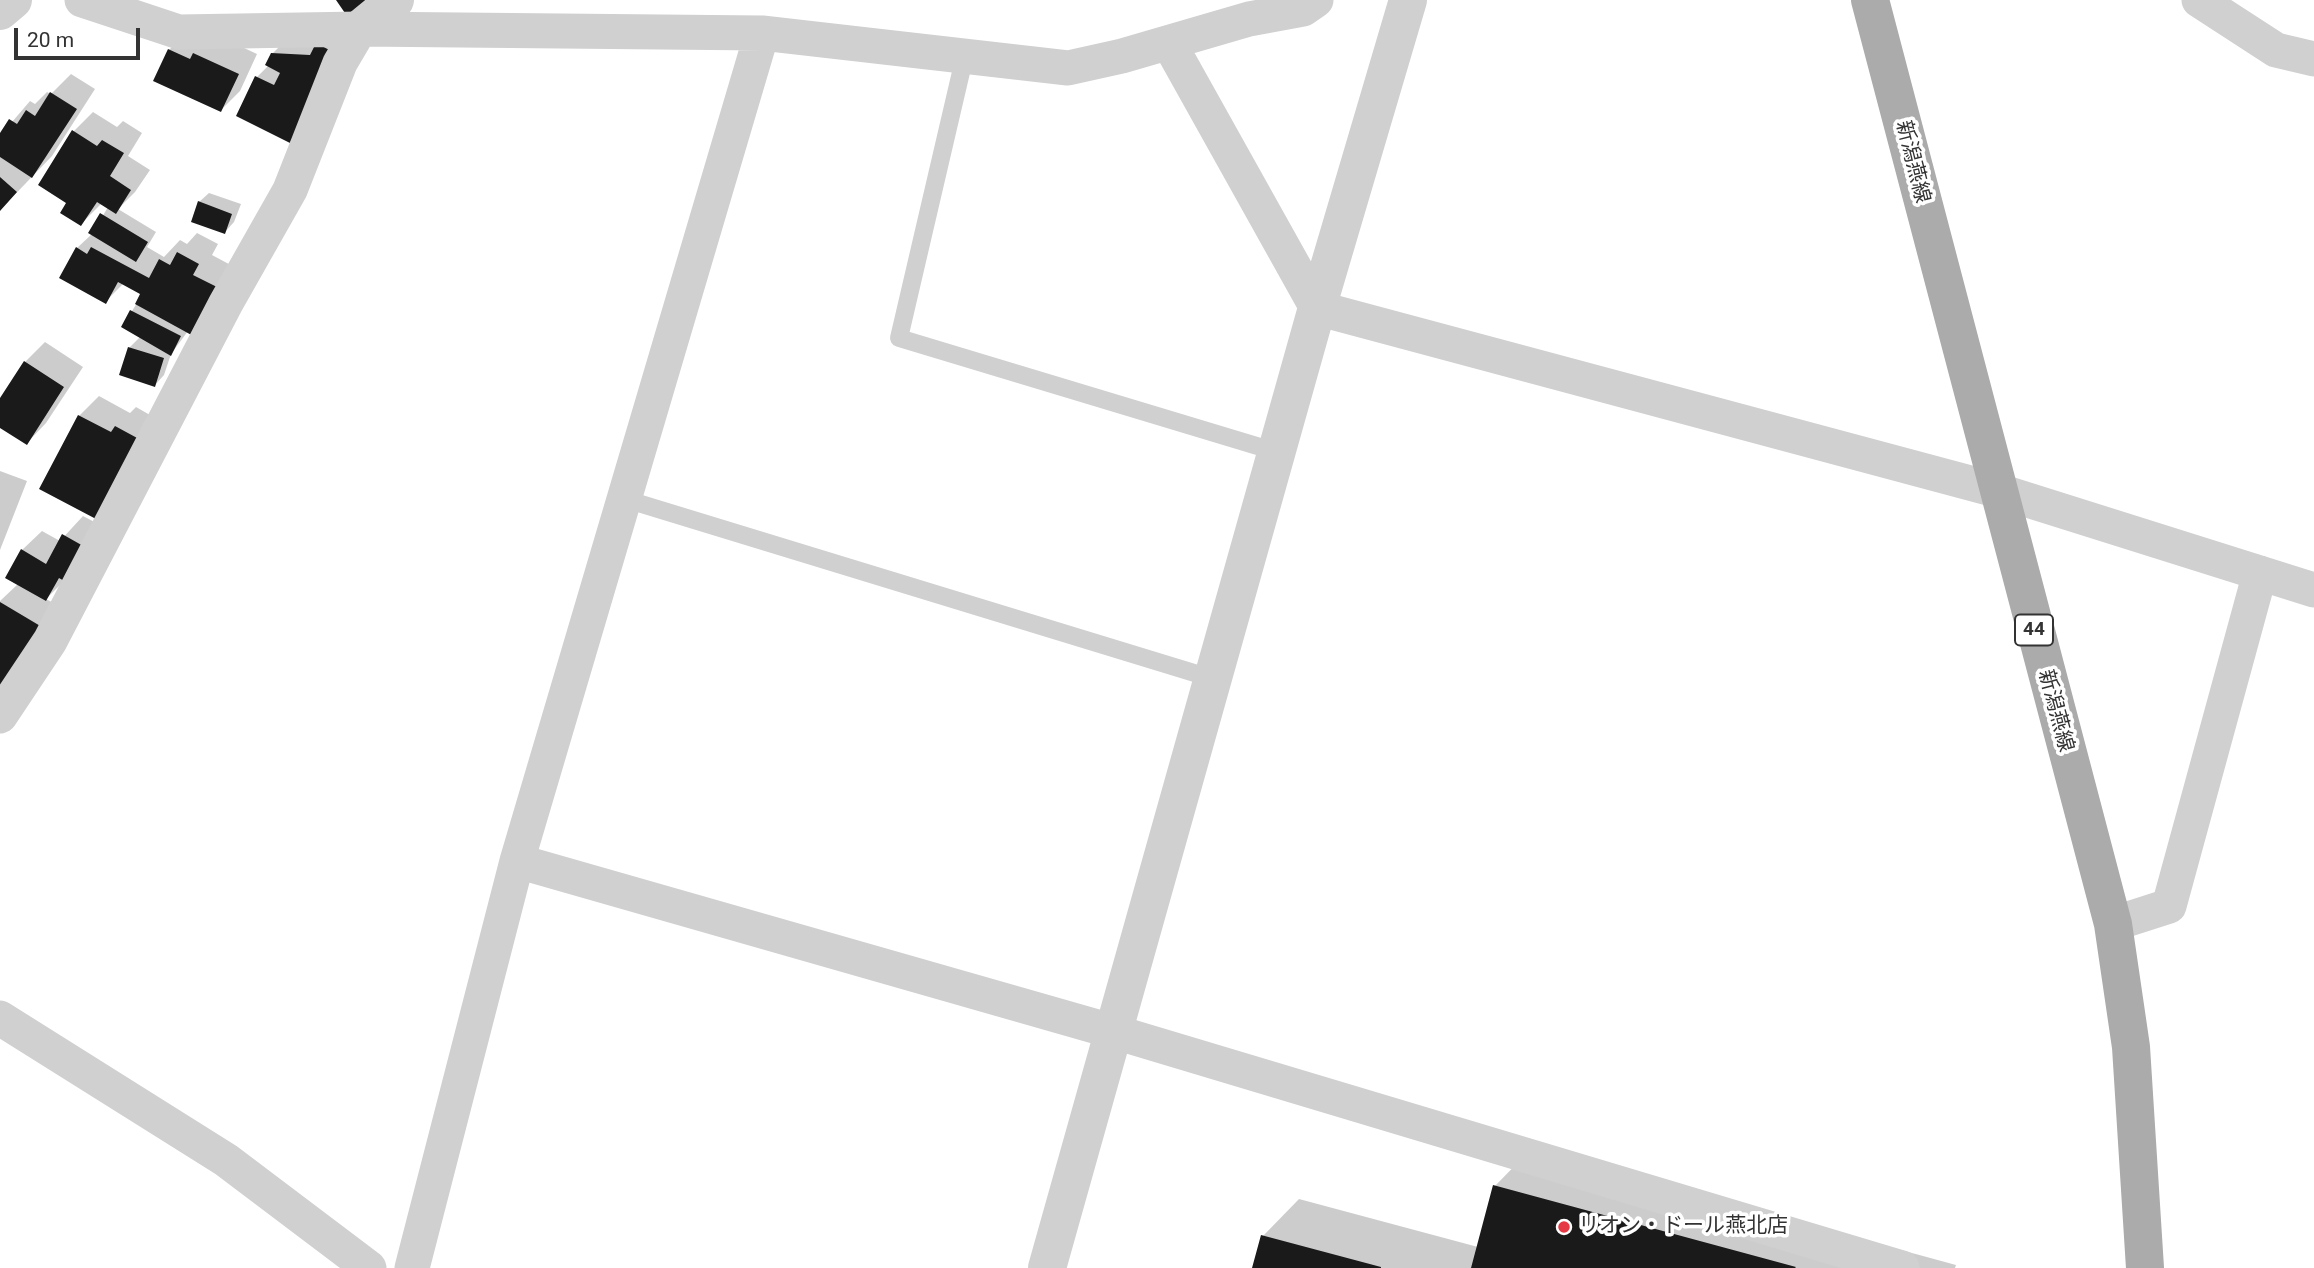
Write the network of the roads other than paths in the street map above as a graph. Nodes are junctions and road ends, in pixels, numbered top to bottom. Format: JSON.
{"nodes":[{"id":1,"x":13,"y":0,"type":"edge"},
{"id":2,"x":82,"y":0,"type":"edge"},
{"id":3,"x":395,"y":0,"type":"edge"},
{"id":4,"x":1317,"y":0,"type":"edge"},
{"id":5,"x":1408,"y":0,"type":"edge"},
{"id":6,"x":1870,"y":0,"type":"edge"},
{"id":7,"x":2199,"y":0,"type":"edge"},
{"id":8,"x":0,"y":11,"type":"edge"},
{"id":9,"x":360,"y":29,"type":"junction"},
{"id":10,"x":762,"y":33,"type":"junction"},
{"id":11,"x":1169,"y":43,"type":"junction"},
{"id":12,"x":965,"y":55,"type":"junction"},
{"id":13,"x":2314,"y":59,"type":"edge"},
{"id":14,"x":1317,"y":308,"type":"junction"},
{"id":15,"x":1277,"y":452,"type":"junction"},
{"id":16,"x":1996,"y":490,"type":"junction"},
{"id":17,"x":625,"y":499,"type":"junction"},
{"id":18,"x":2260,"y":573,"type":"junction"},
{"id":19,"x":2314,"y":590,"type":"edge"},
{"id":20,"x":1214,"y":679,"type":"junction"},
{"id":21,"x":0,"y":716,"type":"edge"},
{"id":22,"x":517,"y":861,"type":"junction"},
{"id":23,"x":2113,"y":924,"type":"junction"},
{"id":24,"x":0,"y":1018,"type":"edge"},
{"id":25,"x":1115,"y":1032,"type":"junction"},
{"id":26,"x":369,"y":1268,"type":"edge"},
{"id":27,"x":412,"y":1268,"type":"edge"},
{"id":28,"x":1047,"y":1268,"type":"edge"},
{"id":29,"x":1902,"y":1268,"type":"edge"},
{"id":30,"x":2145,"y":1268,"type":"edge"}],
"edges":[{"from":1,"to":8,"type":"street"},
{"from":2,"to":9,"type":"street"},
{"from":3,"to":9,"type":"street"},
{"from":4,"to":11,"type":"street"},
{"from":5,"to":14,"type":"street"},
{"from":6,"to":16,"type":"main road","name":"新潟燕線","number":"44"},
{"from":7,"to":13,"type":"street"},
{"from":9,"to":10,"type":"street"},
{"from":9,"to":21,"type":"street"},
{"from":10,"to":12,"type":"street"},
{"from":10,"to":17,"type":"street"},
{"from":11,"to":12,"type":"street"},
{"from":11,"to":14,"type":"street"},
{"from":12,"to":15,"type":"lane"},
{"from":14,"to":15,"type":"street"},
{"from":14,"to":16,"type":"street"},
{"from":15,"to":20,"type":"street"},
{"from":16,"to":18,"type":"street"},
{"from":16,"to":23,"type":"main road","name":"新潟燕線","number":"44"},
{"from":17,"to":20,"type":"lane"},
{"from":17,"to":22,"type":"street"},
{"from":18,"to":19,"type":"street"},
{"from":18,"to":23,"type":"street"},
{"from":20,"to":25,"type":"street"},
{"from":22,"to":25,"type":"street"},
{"from":22,"to":27,"type":"street"},
{"from":23,"to":30,"type":"main road","name":"新潟燕線","number":"44"},
{"from":24,"to":26,"type":"street"},
{"from":25,"to":28,"type":"street"},
{"from":25,"to":29,"type":"street"}]}
